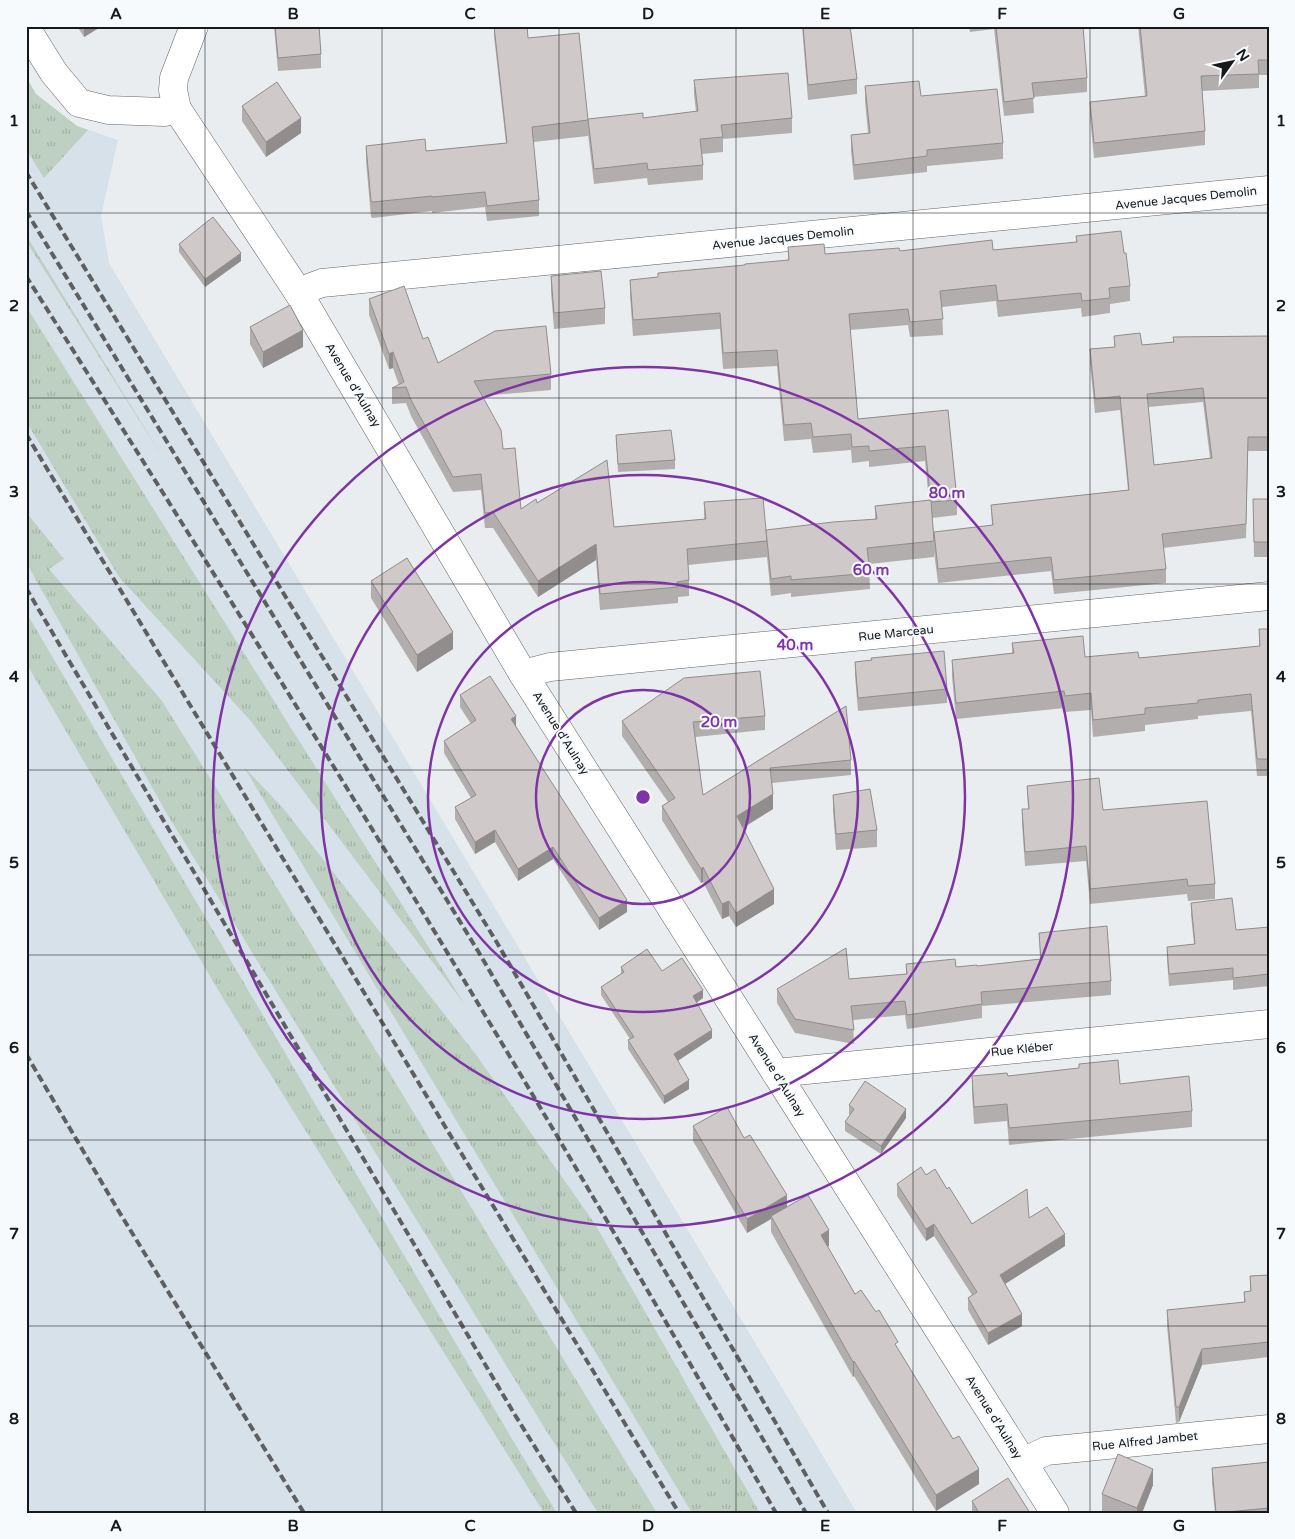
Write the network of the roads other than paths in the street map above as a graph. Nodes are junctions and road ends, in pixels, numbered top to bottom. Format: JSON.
{"nodes":[{"id":1,"x":194,"y":26,"type":"edge"},
{"id":2,"x":26,"y":28,"type":"edge"},
{"id":3,"x":177,"y":109,"type":"junction"},
{"id":4,"x":1269,"y":190,"type":"edge"},
{"id":5,"x":298,"y":292,"type":"junction"},
{"id":6,"x":1269,"y":596,"type":"edge"},
{"id":7,"x":523,"y":674,"type":"junction"},
{"id":8,"x":1269,"y":1024,"type":"edge"},
{"id":9,"x":776,"y":1073,"type":"junction"},
{"id":10,"x":1269,"y":1429,"type":"edge"},
{"id":11,"x":1023,"y":1462,"type":"junction"},
{"id":12,"x":1055,"y":1513,"type":"edge"}],
"edges":[{"from":1,"to":3,"type":"street"},
{"from":2,"to":3,"type":"street"},
{"from":3,"to":5,"type":"street","name":"Avenue d'Aulnay"},
{"from":4,"to":5,"type":"street","name":"Avenue Jacques Demolin"},
{"from":5,"to":7,"type":"street","name":"Avenue d'Aulnay"},
{"from":6,"to":7,"type":"street","name":"Rue Marceau"},
{"from":7,"to":9,"type":"street","name":"Avenue d'Aulnay"},
{"from":8,"to":9,"type":"street","name":"Rue Kléber"},
{"from":9,"to":11,"type":"street","name":"Avenue d'Aulnay"},
{"from":10,"to":11,"type":"street","name":"Rue Alfred Jambet"},
{"from":11,"to":12,"type":"street","name":"Avenue d'Aulnay"}]}
